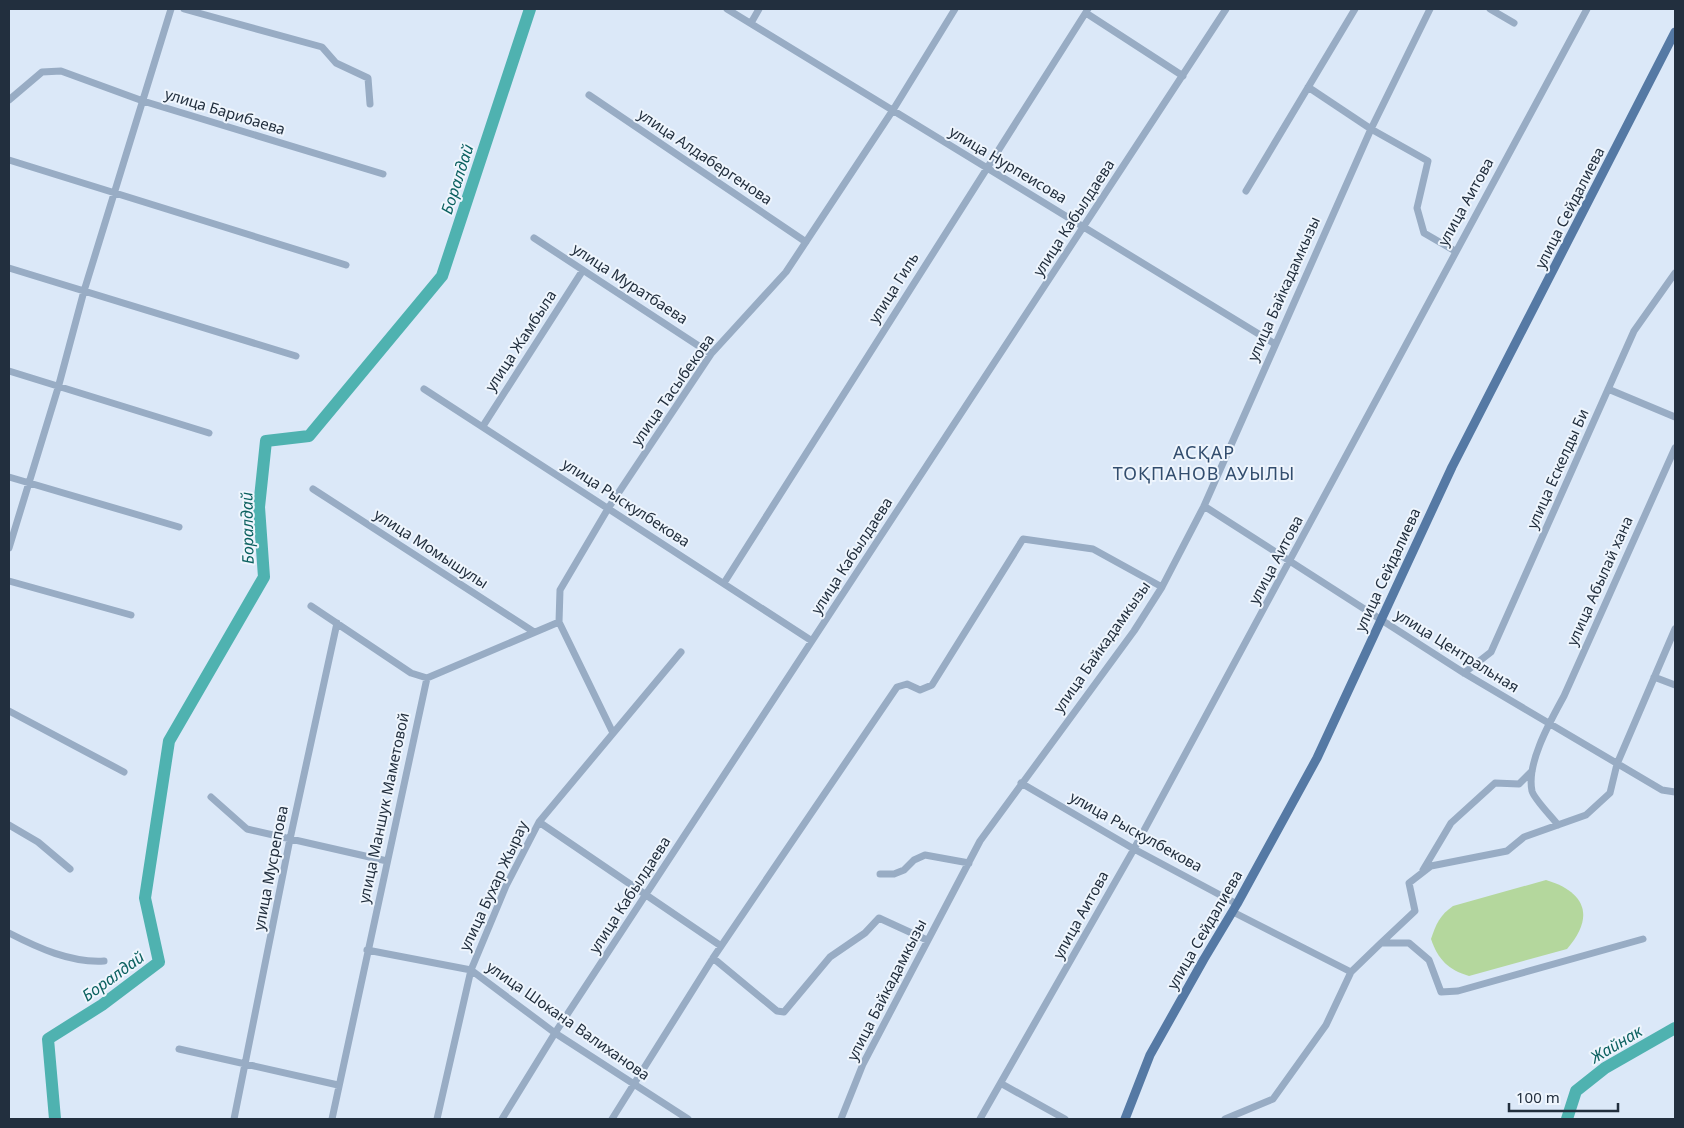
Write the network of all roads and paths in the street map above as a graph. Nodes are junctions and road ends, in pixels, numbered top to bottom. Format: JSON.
{"nodes":[{"id":1,"x":171,"y":9,"type":"edge"},
{"id":2,"x":184,"y":9,"type":"edge"},
{"id":3,"x":727,"y":9,"type":"edge"},
{"id":4,"x":759,"y":9,"type":"edge"},
{"id":5,"x":955,"y":9,"type":"edge"},
{"id":6,"x":1226,"y":9,"type":"edge"},
{"id":7,"x":1355,"y":9,"type":"edge"},
{"id":8,"x":1430,"y":9,"type":"edge"},
{"id":9,"x":1490,"y":9,"type":"edge"},
{"id":10,"x":1587,"y":9,"type":"edge"},
{"id":11,"x":1087,"y":11,"type":"edge"},
{"id":12,"x":751,"y":23,"type":"junction"},
{"id":13,"x":1514,"y":23,"type":"dead end"},
{"id":14,"x":1675,"y":32,"type":"edge"},
{"id":15,"x":1183,"y":76,"type":"junction"},
{"id":16,"x":1308,"y":87,"type":"junction"},
{"id":17,"x":589,"y":95,"type":"dead end"},
{"id":18,"x":9,"y":100,"type":"edge"},
{"id":19,"x":144,"y":101,"type":"junction"},
{"id":20,"x":370,"y":104,"type":"dead end"},
{"id":21,"x":892,"y":110,"type":"junction"},
{"id":22,"x":1371,"y":129,"type":"junction"},
{"id":23,"x":9,"y":160,"type":"edge"},
{"id":24,"x":986,"y":167,"type":"junction"},
{"id":25,"x":383,"y":174,"type":"dead end"},
{"id":26,"x":1246,"y":191,"type":"dead end"},
{"id":27,"x":115,"y":194,"type":"junction"},
{"id":28,"x":1085,"y":228,"type":"junction"},
{"id":29,"x":534,"y":238,"type":"dead end"},
{"id":30,"x":806,"y":242,"type":"junction"},
{"id":31,"x":1455,"y":251,"type":"junction"},
{"id":32,"x":346,"y":265,"type":"dead end"},
{"id":33,"x":9,"y":268,"type":"edge"},
{"id":34,"x":583,"y":270,"type":"junction"},
{"id":35,"x":1675,"y":273,"type":"edge"},
{"id":36,"x":84,"y":291,"type":"junction"},
{"id":37,"x":1275,"y":344,"type":"junction"},
{"id":38,"x":711,"y":354,"type":"junction"},
{"id":39,"x":296,"y":356,"type":"dead end"},
{"id":40,"x":9,"y":371,"type":"edge"},
{"id":41,"x":58,"y":388,"type":"junction"},
{"id":42,"x":424,"y":389,"type":"dead end"},
{"id":43,"x":1608,"y":389,"type":"junction"},
{"id":44,"x":1675,"y":417,"type":"edge"},
{"id":45,"x":482,"y":426,"type":"junction"},
{"id":46,"x":208,"y":434,"type":"dead end"},
{"id":47,"x":1675,"y":448,"type":"edge"},
{"id":48,"x":9,"y":477,"type":"edge"},
{"id":49,"x":28,"y":483,"type":"junction"},
{"id":50,"x":314,"y":489,"type":"dead end"},
{"id":51,"x":1204,"y":506,"type":"junction"},
{"id":52,"x":609,"y":507,"type":"junction"},
{"id":53,"x":180,"y":527,"type":"dead end"},
{"id":54,"x":9,"y":548,"type":"edge"},
{"id":55,"x":1291,"y":562,"type":"junction"},
{"id":56,"x":9,"y":581,"type":"edge"},
{"id":57,"x":724,"y":583,"type":"junction"},
{"id":58,"x":1162,"y":586,"type":"junction"},
{"id":59,"x":311,"y":606,"type":"dead end"},
{"id":60,"x":131,"y":615,"type":"dead end"},
{"id":61,"x":1379,"y":620,"type":"junction"},
{"id":62,"x":559,"y":622,"type":"junction"},
{"id":63,"x":337,"y":624,"type":"junction"},
{"id":64,"x":1675,"y":629,"type":"edge"},
{"id":65,"x":534,"y":632,"type":"junction"},
{"id":66,"x":812,"y":641,"type":"junction"},
{"id":67,"x":681,"y":652,"type":"dead end"},
{"id":68,"x":1464,"y":673,"type":"junction"},
{"id":69,"x":1654,"y":677,"type":"junction"},
{"id":70,"x":427,"y":678,"type":"junction"},
{"id":71,"x":1675,"y":685,"type":"edge"},
{"id":72,"x":9,"y":711,"type":"edge"},
{"id":73,"x":1548,"y":723,"type":"junction"},
{"id":74,"x":613,"y":733,"type":"junction"},
{"id":75,"x":1617,"y":764,"type":"junction"},
{"id":76,"x":1532,"y":771,"type":"junction"},
{"id":77,"x":124,"y":772,"type":"dead end"},
{"id":78,"x":1021,"y":783,"type":"junction"},
{"id":79,"x":1675,"y":792,"type":"edge"},
{"id":80,"x":211,"y":797,"type":"dead end"},
{"id":81,"x":539,"y":822,"type":"junction"},
{"id":82,"x":9,"y":825,"type":"edge"},
{"id":83,"x":1558,"y":825,"type":"junction"},
{"id":84,"x":290,"y":839,"type":"junction"},
{"id":85,"x":1134,"y":848,"type":"junction"},
{"id":86,"x":387,"y":861,"type":"junction"},
{"id":87,"x":969,"y":863,"type":"junction"},
{"id":88,"x":70,"y":869,"type":"dead end"},
{"id":89,"x":880,"y":874,"type":"dead end"},
{"id":90,"x":1421,"y":874,"type":"junction"},
{"id":91,"x":647,"y":895,"type":"junction"},
{"id":92,"x":1235,"y":908,"type":"junction"},
{"id":93,"x":9,"y":933,"type":"edge"},
{"id":94,"x":1643,"y":939,"type":"dead end"},
{"id":95,"x":927,"y":940,"type":"junction"},
{"id":96,"x":1381,"y":943,"type":"junction"},
{"id":97,"x":722,"y":946,"type":"junction"},
{"id":98,"x":367,"y":950,"type":"junction"},
{"id":99,"x":713,"y":958,"type":"junction"},
{"id":100,"x":104,"y":961,"type":"dead end"},
{"id":101,"x":471,"y":970,"type":"junction"},
{"id":102,"x":1351,"y":972,"type":"junction"},
{"id":103,"x":555,"y":1033,"type":"junction"},
{"id":104,"x":180,"y":1049,"type":"dead end"},
{"id":105,"x":246,"y":1063,"type":"junction"},
{"id":106,"x":1002,"y":1084,"type":"junction"},
{"id":107,"x":338,"y":1085,"type":"junction"},
{"id":108,"x":633,"y":1085,"type":"junction"},
{"id":109,"x":234,"y":1119,"type":"edge"},
{"id":110,"x":332,"y":1119,"type":"edge"},
{"id":111,"x":437,"y":1119,"type":"edge"},
{"id":112,"x":502,"y":1119,"type":"edge"},
{"id":113,"x":612,"y":1119,"type":"edge"},
{"id":114,"x":688,"y":1119,"type":"edge"},
{"id":115,"x":842,"y":1119,"type":"edge"},
{"id":116,"x":980,"y":1119,"type":"edge"},
{"id":117,"x":1065,"y":1119,"type":"edge"},
{"id":118,"x":1125,"y":1119,"type":"edge"},
{"id":119,"x":1225,"y":1119,"type":"edge"}],
"edges":[{"from":1,"to":19,"type":"street"},
{"from":2,"to":20,"type":"street"},
{"from":3,"to":12,"type":"street","name":"улица Нурпеисова"},
{"from":4,"to":12,"type":"street"},
{"from":5,"to":21,"type":"street","name":"улица Тасыбекова"},
{"from":6,"to":15,"type":"street","name":"улица Кабылдаева"},
{"from":7,"to":16,"type":"street"},
{"from":8,"to":22,"type":"street","name":"улица Байкадамкызы"},
{"from":9,"to":13,"type":"street"},
{"from":10,"to":31,"type":"street","name":"улица Аитова"},
{"from":11,"to":15,"type":"street"},
{"from":11,"to":24,"type":"street","name":"улица Гиль"},
{"from":12,"to":21,"type":"street","name":"улица Нурпеисова"},
{"from":14,"to":61,"type":"main road","name":"улица Сейдалиева"},
{"from":15,"to":28,"type":"street","name":"улица Кабылдаева"},
{"from":16,"to":22,"type":"street"},
{"from":16,"to":26,"type":"street"},
{"from":17,"to":30,"type":"street","name":"улица Алдабергенова"},
{"from":18,"to":19,"type":"street","name":"улица Барибаева"},
{"from":19,"to":25,"type":"street","name":"улица Барибаева"},
{"from":19,"to":27,"type":"street"},
{"from":21,"to":24,"type":"street","name":"улица Нурпеисова"},
{"from":21,"to":30,"type":"street","name":"улица Тасыбекова"},
{"from":22,"to":31,"type":"street"},
{"from":22,"to":37,"type":"street","name":"улица Байкадамкызы"},
{"from":23,"to":27,"type":"street"},
{"from":24,"to":28,"type":"street","name":"улица Нурпеисова"},
{"from":24,"to":57,"type":"street","name":"улица Гиль"},
{"from":27,"to":32,"type":"street"},
{"from":27,"to":36,"type":"street"},
{"from":28,"to":37,"type":"street","name":"улица Нурпеисова"},
{"from":28,"to":66,"type":"street","name":"улица Кабылдаева"},
{"from":29,"to":34,"type":"street","name":"улица Муратбаева"},
{"from":30,"to":38,"type":"street","name":"улица Тасыбекова"},
{"from":31,"to":55,"type":"street","name":"улица Аитова"},
{"from":33,"to":36,"type":"street"},
{"from":34,"to":38,"type":"street","name":"улица Муратбаева"},
{"from":34,"to":45,"type":"street","name":"улица Жамбыла"},
{"from":35,"to":43,"type":"street","name":"улица Ескелды Би"},
{"from":36,"to":39,"type":"street"},
{"from":36,"to":41,"type":"street"},
{"from":37,"to":51,"type":"street","name":"улица Байкадамкызы"},
{"from":38,"to":52,"type":"street","name":"улица Тасыбекова"},
{"from":40,"to":41,"type":"street"},
{"from":41,"to":46,"type":"street"},
{"from":41,"to":49,"type":"street"},
{"from":42,"to":45,"type":"street","name":"улица Рыскулбекова"},
{"from":43,"to":44,"type":"street"},
{"from":43,"to":68,"type":"street","name":"улица Ескелды Би"},
{"from":45,"to":52,"type":"street","name":"улица Рыскулбекова"},
{"from":47,"to":73,"type":"street","name":"улица Абылай хана"},
{"from":48,"to":49,"type":"street"},
{"from":49,"to":53,"type":"street"},
{"from":49,"to":54,"type":"street"},
{"from":50,"to":65,"type":"street","name":"улица Момышулы"},
{"from":51,"to":55,"type":"street","name":"улица Центральная"},
{"from":51,"to":58,"type":"street","name":"улица Байкадамкызы"},
{"from":52,"to":57,"type":"street","name":"улица Рыскулбекова"},
{"from":52,"to":62,"type":"street","name":"улица Тасыбекова"},
{"from":55,"to":61,"type":"street","name":"улица Центральная"},
{"from":55,"to":85,"type":"street","name":"улица Аитова"},
{"from":56,"to":60,"type":"street"},
{"from":57,"to":66,"type":"street","name":"улица Рыскулбекова"},
{"from":58,"to":78,"type":"street","name":"улица Байкадамкызы"},
{"from":58,"to":97,"type":"street"},
{"from":59,"to":63,"type":"street"},
{"from":61,"to":68,"type":"street","name":"улица Центральная"},
{"from":61,"to":92,"type":"main road","name":"улица Сейдалиева"},
{"from":62,"to":65,"type":"street"},
{"from":62,"to":74,"type":"street","name":"улица Тасыбекова"},
{"from":63,"to":70,"type":"street"},
{"from":63,"to":84,"type":"street","name":"улица Мусрепова"},
{"from":64,"to":69,"type":"street"},
{"from":65,"to":70,"type":"street"},
{"from":66,"to":91,"type":"street","name":"улица Кабылдаева"},
{"from":67,"to":74,"type":"street","name":"улица Бухар Жырау"},
{"from":68,"to":73,"type":"street","name":"улица Центральная"},
{"from":69,"to":71,"type":"street"},
{"from":69,"to":75,"type":"street"},
{"from":70,"to":86,"type":"street","name":"улица Маншук Маметовой"},
{"from":72,"to":77,"type":"street"},
{"from":73,"to":75,"type":"street","name":"улица Центральная"},
{"from":73,"to":76,"type":"street","name":"улица Абылай хана"},
{"from":74,"to":81,"type":"street","name":"улица Бухар Жырау"},
{"from":75,"to":79,"type":"street","name":"улица Центральная"},
{"from":75,"to":83,"type":"street"},
{"from":76,"to":83,"type":"street"},
{"from":76,"to":90,"type":"street"},
{"from":78,"to":85,"type":"street","name":"улица Рыскулбекова"},
{"from":78,"to":87,"type":"street","name":"улица Байкадамкызы"},
{"from":80,"to":84,"type":"street"},
{"from":81,"to":91,"type":"street"},
{"from":81,"to":101,"type":"street","name":"улица Бухар Жырау"},
{"from":82,"to":88,"type":"street"},
{"from":83,"to":90,"type":"street"},
{"from":84,"to":86,"type":"street"},
{"from":84,"to":105,"type":"street","name":"улица Мусрепова"},
{"from":85,"to":92,"type":"street","name":"улица Рыскулбекова"},
{"from":85,"to":106,"type":"street","name":"улица Аитова"},
{"from":86,"to":98,"type":"street","name":"улица Маншук Маметовой"},
{"from":87,"to":89,"type":"street"},
{"from":87,"to":95,"type":"street","name":"улица Байкадамкызы"},
{"from":90,"to":96,"type":"street"},
{"from":91,"to":97,"type":"street"},
{"from":91,"to":103,"type":"street","name":"улица Кабылдаева"},
{"from":92,"to":102,"type":"street","name":"улица Рыскулбекова"},
{"from":92,"to":118,"type":"main road","name":"улица Сейдалиева"},
{"from":93,"to":100,"type":"street"},
{"from":94,"to":96,"type":"street"},
{"from":95,"to":99,"type":"street"},
{"from":95,"to":115,"type":"street","name":"улица Байкадамкызы"},
{"from":96,"to":102,"type":"street"},
{"from":97,"to":99,"type":"street"},
{"from":98,"to":101,"type":"street","name":"улица Шокана Валиханова"},
{"from":98,"to":107,"type":"street","name":"улица Маншук Маметовой"},
{"from":99,"to":108,"type":"street"},
{"from":101,"to":103,"type":"street","name":"улица Шокана Валиханова"},
{"from":101,"to":111,"type":"street","name":"улица Бухар Жырау"},
{"from":102,"to":119,"type":"street"},
{"from":103,"to":108,"type":"street","name":"улица Шокана Валиханова"},
{"from":103,"to":112,"type":"street","name":"улица Кабылдаева"},
{"from":104,"to":105,"type":"street"},
{"from":105,"to":107,"type":"street"},
{"from":105,"to":109,"type":"street","name":"улица Мусрепова"},
{"from":106,"to":116,"type":"street","name":"улица Аитова"},
{"from":106,"to":117,"type":"street"},
{"from":107,"to":110,"type":"street","name":"улица Маншук Маметовой"},
{"from":108,"to":113,"type":"street"},
{"from":108,"to":114,"type":"street","name":"улица Шокана Валиханова"}]}
